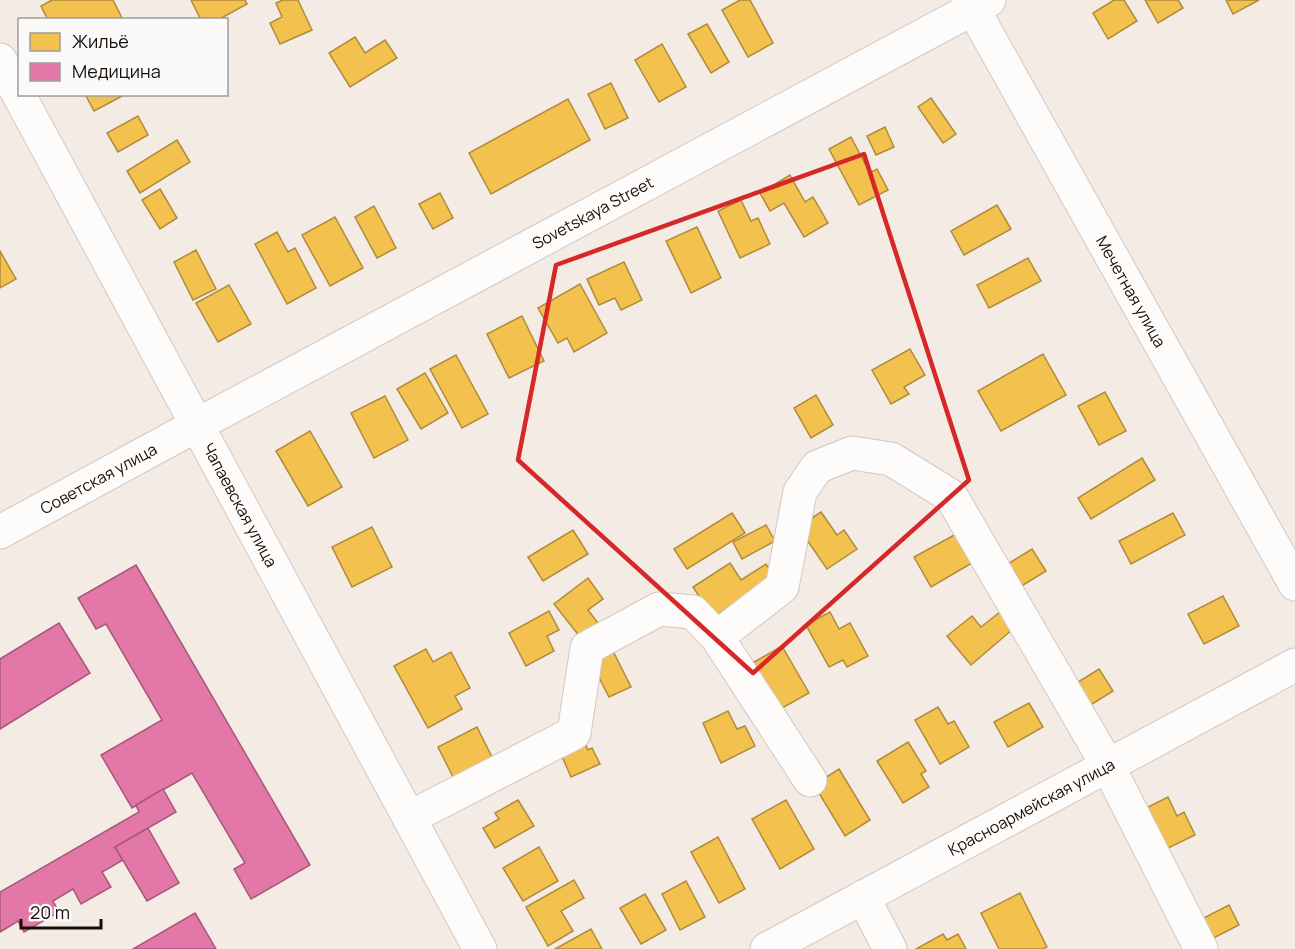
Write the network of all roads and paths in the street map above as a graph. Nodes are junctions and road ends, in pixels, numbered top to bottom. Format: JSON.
{"nodes":[{"id":1,"x":977,"y":3,"type":"edge"},
{"id":2,"x":0,"y":60,"type":"edge"},
{"id":3,"x":18,"y":93,"type":"edge"},
{"id":4,"x":19,"y":96,"type":"edge"},
{"id":5,"x":197,"y":425,"type":"junction"},
{"id":6,"x":0,"y":532,"type":"edge"},
{"id":7,"x":1295,"y":584,"type":"edge"},
{"id":8,"x":717,"y":637,"type":"junction"},
{"id":9,"x":1295,"y":665,"type":"edge"},
{"id":10,"x":1108,"y":766,"type":"junction"},
{"id":11,"x":810,"y":780,"type":"dead end"},
{"id":12,"x":409,"y":818,"type":"junction"},
{"id":13,"x":863,"y":897,"type":"junction"},
{"id":14,"x":480,"y":949,"type":"edge"},
{"id":15,"x":767,"y":949,"type":"edge"},
{"id":16,"x":890,"y":949,"type":"edge"},
{"id":17,"x":1201,"y":949,"type":"edge"}],
"edges":[{"from":1,"to":5,"type":"street","name":"Sovetskaya Street"},
{"from":1,"to":7,"type":"street","name":"Мечетная улица"},
{"from":2,"to":3,"type":"street","name":"Чапаевская улица"},
{"from":4,"to":5,"type":"street","name":"Чапаевская улица"},
{"from":5,"to":6,"type":"street","name":"Советская улица"},
{"from":5,"to":12,"type":"street","name":"Чапаевская улица"},
{"from":8,"to":10,"type":"street"},
{"from":8,"to":11,"type":"street"},
{"from":8,"to":12,"type":"street"},
{"from":9,"to":10,"type":"street","name":"Красноармейская улица"},
{"from":10,"to":13,"type":"street","name":"Красноармейская улица"},
{"from":10,"to":17,"type":"street"},
{"from":12,"to":14,"type":"street","name":"Чапаевская улица"},
{"from":13,"to":15,"type":"street","name":"Красноармейская улица"},
{"from":13,"to":16,"type":"street"}]}
